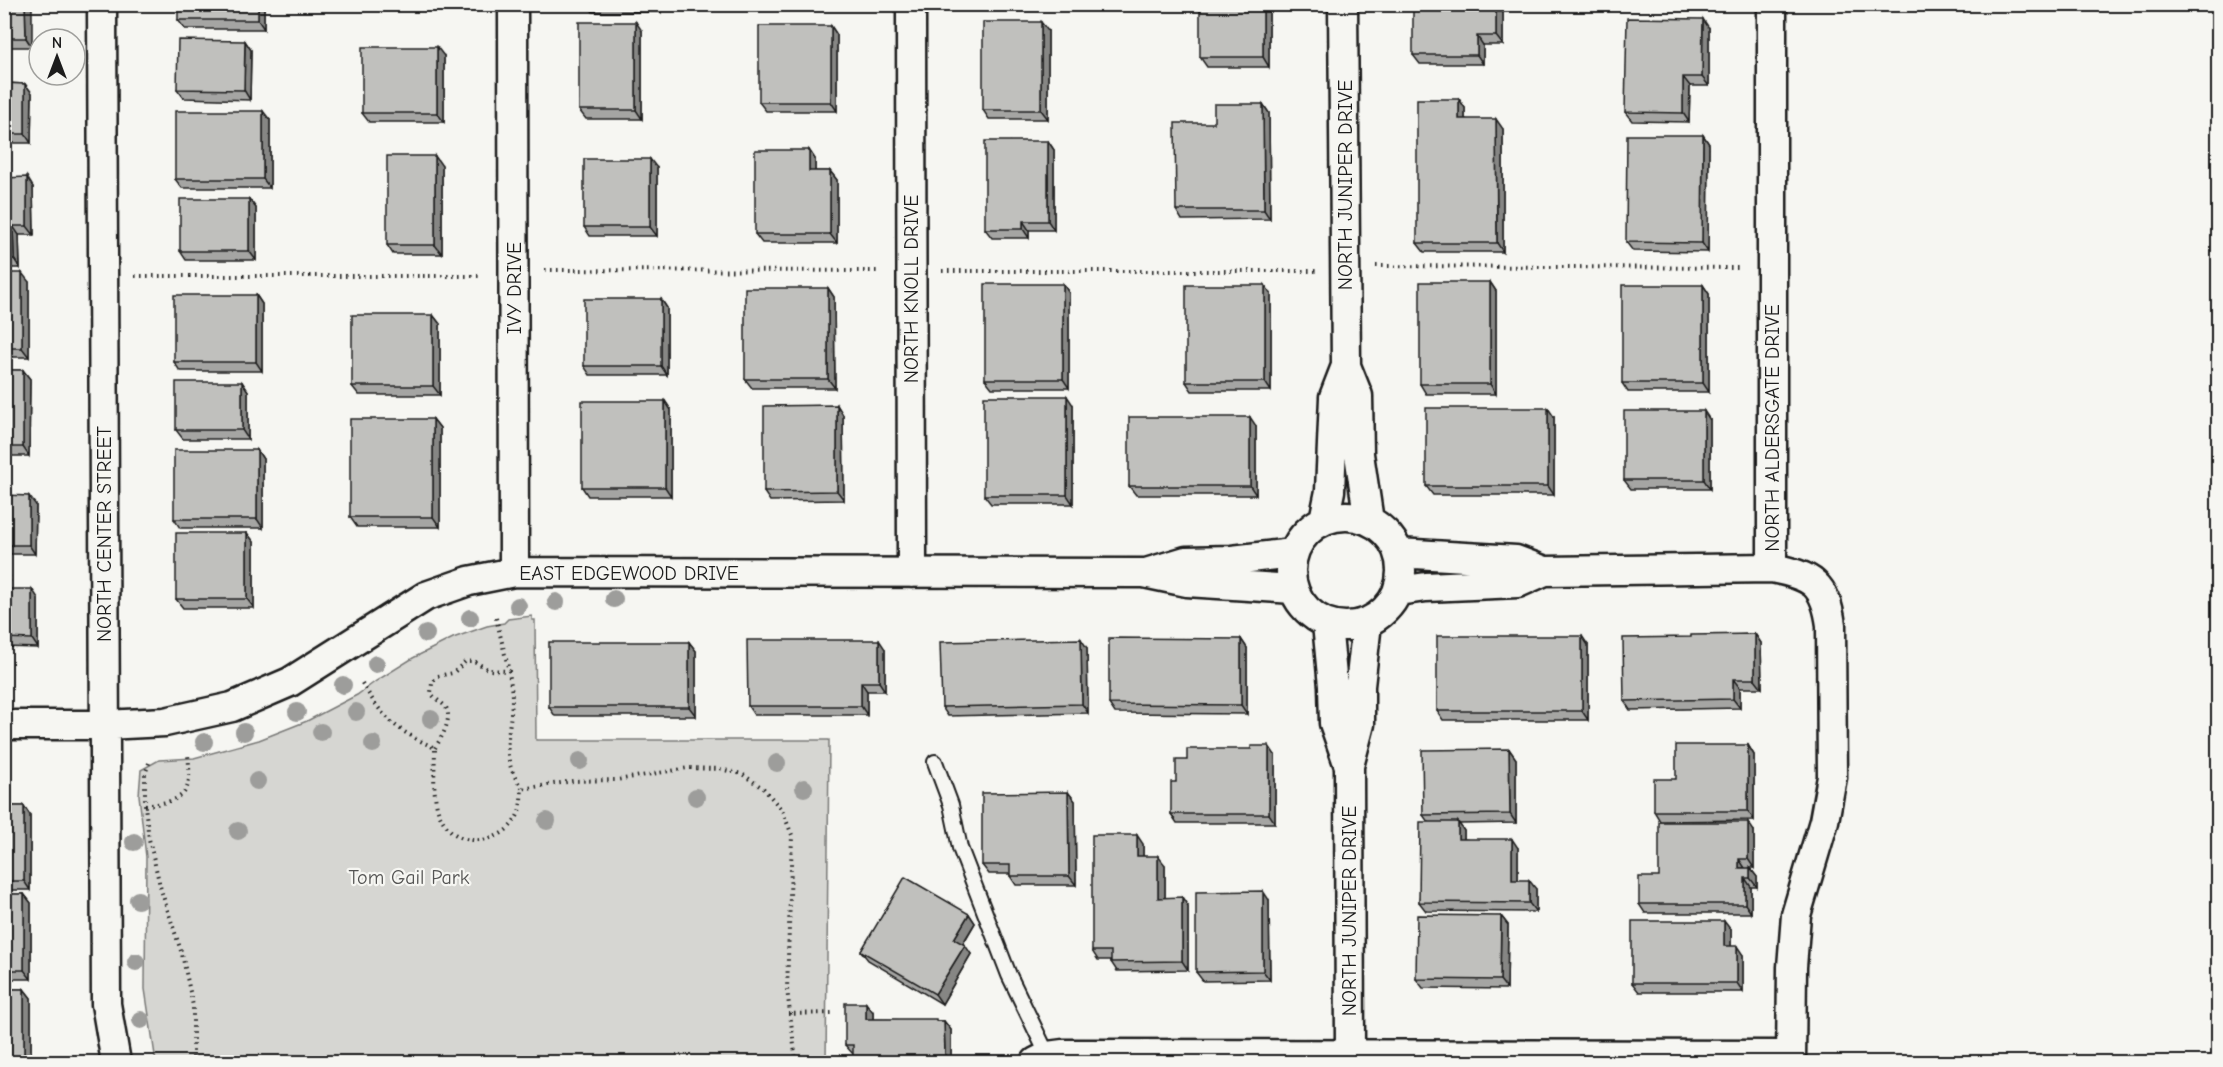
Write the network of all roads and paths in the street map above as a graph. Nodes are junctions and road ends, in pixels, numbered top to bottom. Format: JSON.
{"nodes":[{"id":1,"x":102,"y":4,"type":"edge"},
{"id":2,"x":513,"y":4,"type":"edge"},
{"id":3,"x":911,"y":4,"type":"edge"},
{"id":4,"x":1343,"y":4,"type":"edge"},
{"id":5,"x":1772,"y":4,"type":"edge"},
{"id":6,"x":1376,"y":266,"type":"dead end"},
{"id":7,"x":1748,"y":268,"type":"dead end"},
{"id":8,"x":544,"y":270,"type":"dead end"},
{"id":9,"x":884,"y":271,"type":"dead end"},
{"id":10,"x":942,"y":271,"type":"dead end"},
{"id":11,"x":1320,"y":271,"type":"dead end"},
{"id":12,"x":130,"y":276,"type":"dead end"},
{"id":13,"x":488,"y":276,"type":"dead end"},
{"id":14,"x":1346,"y":366,"type":"junction"},
{"id":15,"x":1324,"y":520,"type":"junction"},
{"id":16,"x":1369,"y":521,"type":"junction"},
{"id":17,"x":1293,"y":553,"type":"junction"},
{"id":18,"x":1398,"y":553,"type":"junction"},
{"id":19,"x":1772,"y":568,"type":"junction"},
{"id":20,"x":514,"y":572,"type":"junction"},
{"id":21,"x":1545,"y":572,"type":"junction"},
{"id":22,"x":912,"y":573,"type":"junction"},
{"id":23,"x":1144,"y":573,"type":"junction"},
{"id":24,"x":1293,"y":589,"type":"junction"},
{"id":25,"x":1398,"y":591,"type":"junction"},
{"id":26,"x":496,"y":618,"type":"dead end"},
{"id":27,"x":1367,"y":623,"type":"junction"},
{"id":28,"x":1327,"y":624,"type":"junction"},
{"id":29,"x":509,"y":671,"type":"junction"},
{"id":30,"x":362,"y":684,"type":"dead end"},
{"id":31,"x":4,"y":725,"type":"edge"},
{"id":32,"x":105,"y":725,"type":"junction"},
{"id":33,"x":435,"y":748,"type":"junction"},
{"id":34,"x":188,"y":755,"type":"dead end"},
{"id":35,"x":935,"y":762,"type":"dead end"},
{"id":36,"x":149,"y":763,"type":"dead end"},
{"id":37,"x":1349,"y":766,"type":"junction"},
{"id":38,"x":522,"y":789,"type":"junction"},
{"id":39,"x":145,"y":806,"type":"junction"},
{"id":40,"x":835,"y":1013,"type":"dead end"},
{"id":41,"x":788,"y":1014,"type":"junction"},
{"id":42,"x":1350,"y":1055,"type":"junction"},
{"id":43,"x":1042,"y":1059,"type":"edge"},
{"id":44,"x":1791,"y":1059,"type":"edge"},
{"id":45,"x":116,"y":1062,"type":"edge"},
{"id":46,"x":193,"y":1062,"type":"edge"},
{"id":47,"x":796,"y":1062,"type":"edge"}],
"edges":[{"from":1,"to":32,"type":"street","name":"NORTH CENTER STREET"},
{"from":2,"to":20,"type":"street","name":"IVY DRIVE"},
{"from":3,"to":22,"type":"street","name":"NORTH KNOLL DRIVE"},
{"from":4,"to":14,"type":"street","name":"NORTH JUNIPER DRIVE"},
{"from":5,"to":19,"type":"street","name":"NORTH ALDERSGATE DRIVE"},
{"from":6,"to":7,"type":"path"},
{"from":8,"to":9,"type":"path"},
{"from":10,"to":11,"type":"path"},
{"from":12,"to":13,"type":"path"},
{"from":14,"to":15,"type":"street","name":"NORTH JUNIPER DRIVE"},
{"from":14,"to":16,"type":"street","name":"NORTH JUNIPER DRIVE"},
{"from":15,"to":16,"type":"street"},
{"from":15,"to":17,"type":"street"},
{"from":16,"to":18,"type":"street"},
{"from":17,"to":23,"type":"street","name":"EAST EDGEWOOD DRIVE"},
{"from":17,"to":24,"type":"street"},
{"from":18,"to":21,"type":"street"},
{"from":18,"to":25,"type":"street"},
{"from":19,"to":21,"type":"street"},
{"from":19,"to":44,"type":"street","name":"NORTH ALDERSGATE DRIVE"},
{"from":20,"to":22,"type":"street","name":"EAST EDGEWOOD DRIVE"},
{"from":20,"to":32,"type":"street","name":"EAST EDGEWOOD DRIVE"},
{"from":21,"to":25,"type":"street"},
{"from":22,"to":23,"type":"street","name":"EAST EDGEWOOD DRIVE"},
{"from":23,"to":24,"type":"street","name":"EAST EDGEWOOD DRIVE"},
{"from":24,"to":28,"type":"street"},
{"from":25,"to":27,"type":"street"},
{"from":26,"to":29,"type":"path"},
{"from":27,"to":28,"type":"street"},
{"from":27,"to":37,"type":"street","name":"NORTH JUNIPER DRIVE"},
{"from":28,"to":37,"type":"street","name":"NORTH JUNIPER DRIVE"},
{"from":29,"to":33,"type":"path"},
{"from":29,"to":38,"type":"path"},
{"from":30,"to":33,"type":"path"},
{"from":31,"to":32,"type":"street","name":"EAST EDGEWOOD DRIVE"},
{"from":32,"to":45,"type":"street","name":"NORTH CENTER STREET"},
{"from":33,"to":38,"type":"path"},
{"from":34,"to":39,"type":"path"},
{"from":35,"to":43,"type":"lane"},
{"from":36,"to":39,"type":"path"},
{"from":37,"to":42,"type":"street","name":"NORTH JUNIPER DRIVE"},
{"from":38,"to":41,"type":"path"},
{"from":39,"to":46,"type":"path"},
{"from":40,"to":41,"type":"path"},
{"from":41,"to":47,"type":"path"},
{"from":42,"to":43,"type":"street"},
{"from":42,"to":44,"type":"street"}]}
